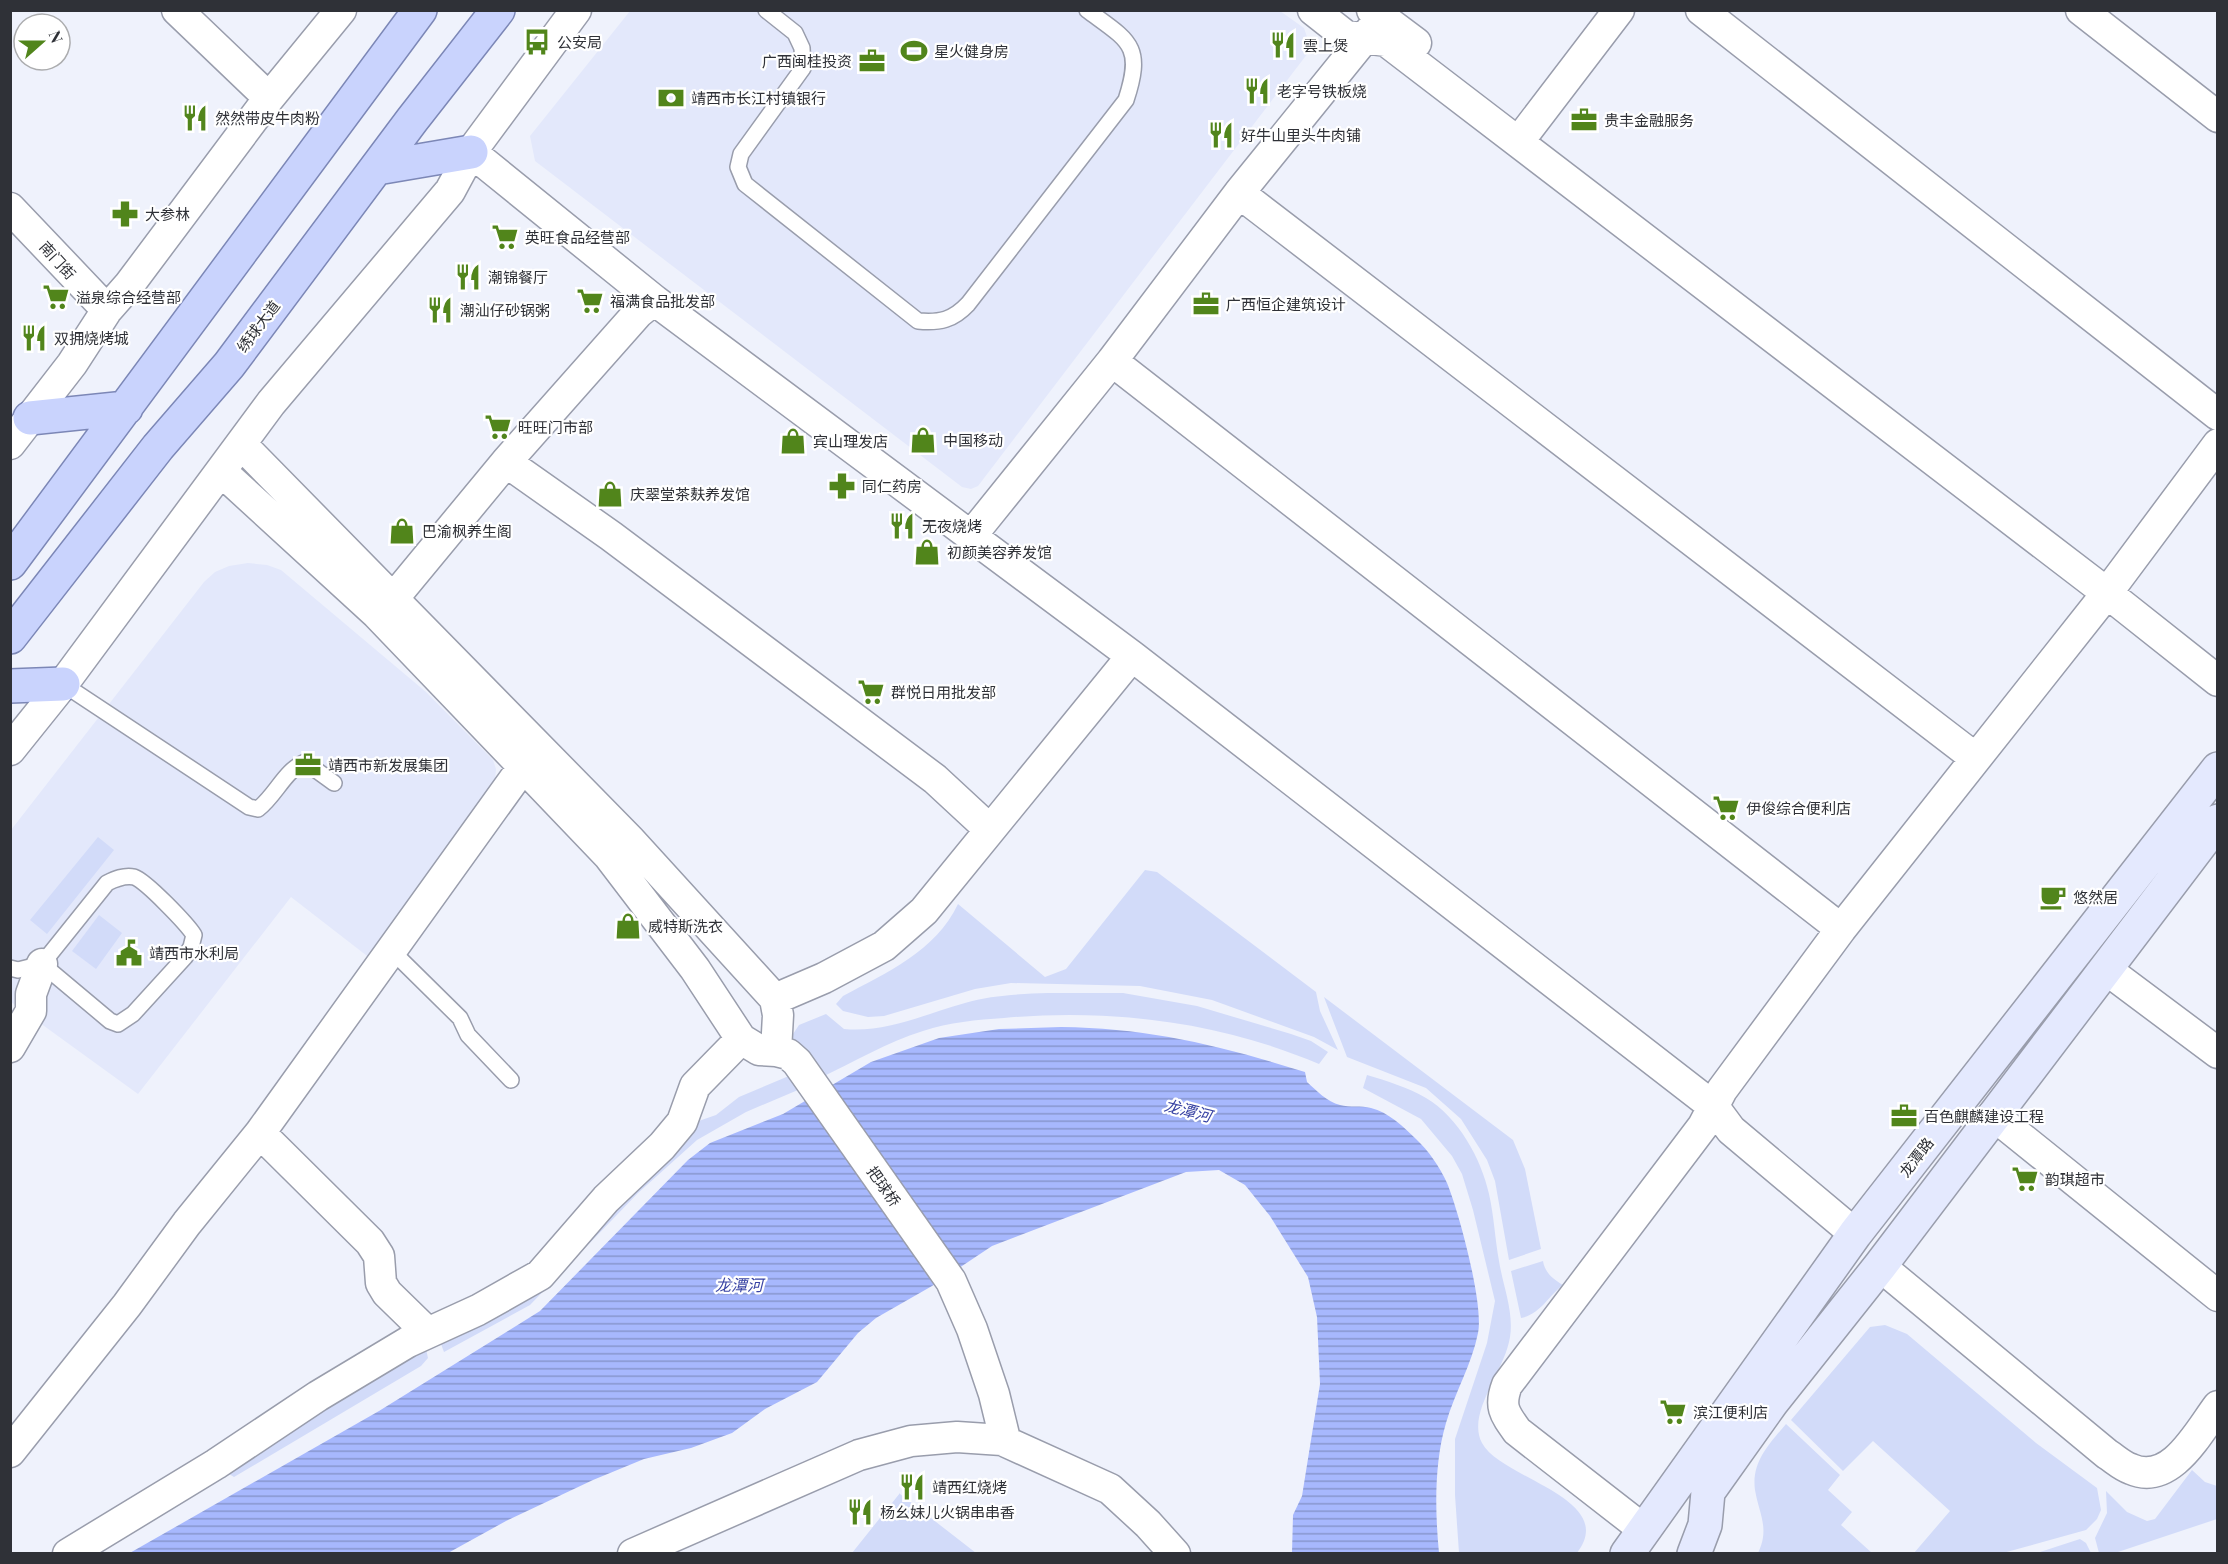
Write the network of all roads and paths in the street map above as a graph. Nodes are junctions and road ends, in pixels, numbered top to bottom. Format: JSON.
{"nodes":[{"id":1,"x":177,"y":10,"type":"edge"},
{"id":2,"x":341,"y":10,"type":"edge"},
{"id":3,"x":420,"y":10,"type":"edge"},
{"id":4,"x":498,"y":10,"type":"edge"},
{"id":5,"x":576,"y":10,"type":"edge"},
{"id":6,"x":766,"y":10,"type":"edge"},
{"id":7,"x":1087,"y":10,"type":"edge"},
{"id":8,"x":1313,"y":10,"type":"edge"},
{"id":9,"x":1619,"y":10,"type":"edge"},
{"id":10,"x":1701,"y":10,"type":"edge"},
{"id":11,"x":2081,"y":10,"type":"edge"},
{"id":12,"x":1373,"y":22,"type":"edge"},
{"id":13,"x":269,"y":98,"type":"junction"},
{"id":14,"x":2217,"y":117,"type":"edge"},
{"id":15,"x":1524,"y":134,"type":"junction"},
{"id":16,"x":471,"y":152,"type":"junction"},
{"id":17,"x":377,"y":168,"type":"junction"},
{"id":18,"x":1239,"y":193,"type":"junction"},
{"id":19,"x":10,"y":208,"type":"edge"},
{"id":20,"x":654,"y":300,"type":"junction"},
{"id":21,"x":107,"y":310,"type":"junction"},
{"id":22,"x":1112,"y":361,"type":"junction"},
{"id":23,"x":126,"y":408,"type":"junction"},
{"id":24,"x":2217,"y":415,"type":"edge"},
{"id":25,"x":20,"y":431,"type":"edge"},
{"id":26,"x":241,"y":444,"type":"junction"},
{"id":27,"x":2217,"y":444,"type":"edge"},
{"id":28,"x":506,"y":462,"type":"junction"},
{"id":29,"x":222,"y":472,"type":"junction"},
{"id":30,"x":971,"y":536,"type":"junction"},
{"id":31,"x":10,"y":563,"type":"edge"},
{"id":32,"x":2113,"y":585,"type":"junction"},
{"id":33,"x":392,"y":600,"type":"junction"},
{"id":34,"x":10,"y":637,"type":"edge"},
{"id":35,"x":2217,"y":655,"type":"edge"},
{"id":36,"x":1132,"y":656,"type":"junction"},
{"id":37,"x":2217,"y":681,"type":"edge"},
{"id":38,"x":63,"y":684,"type":"junction"},
{"id":39,"x":10,"y":686,"type":"edge"},
{"id":40,"x":10,"y":750,"type":"edge"},
{"id":41,"x":1974,"y":757,"type":"junction"},
{"id":42,"x":523,"y":767,"type":"junction"},
{"id":43,"x":2217,"y":769,"type":"edge"},
{"id":44,"x":334,"y":783,"type":"dead end"},
{"id":45,"x":2217,"y":823,"type":"edge"},
{"id":46,"x":990,"y":829,"type":"junction"},
{"id":47,"x":1841,"y":929,"type":"junction"},
{"id":48,"x":391,"y":950,"type":"junction"},
{"id":49,"x":42,"y":964,"type":"junction"},
{"id":50,"x":10,"y":968,"type":"edge"},
{"id":51,"x":2107,"y":969,"type":"junction"},
{"id":52,"x":775,"y":999,"type":"junction"},
{"id":53,"x":741,"y":1039,"type":"junction"},
{"id":54,"x":10,"y":1047,"type":"edge"},
{"id":55,"x":776,"y":1051,"type":"junction"},
{"id":56,"x":2217,"y":1053,"type":"edge"},
{"id":57,"x":511,"y":1080,"type":"dead end"},
{"id":58,"x":1714,"y":1107,"type":"junction"},
{"id":59,"x":1993,"y":1115,"type":"junction"},
{"id":60,"x":260,"y":1133,"type":"junction"},
{"id":61,"x":1855,"y":1234,"type":"junction"},
{"id":62,"x":1880,"y":1266,"type":"junction"},
{"id":63,"x":2217,"y":1296,"type":"edge"},
{"id":64,"x":427,"y":1332,"type":"junction"},
{"id":65,"x":2217,"y":1406,"type":"edge"},
{"id":66,"x":1002,"y":1440,"type":"junction"},
{"id":67,"x":10,"y":1452,"type":"edge"},
{"id":68,"x":1635,"y":1541,"type":"edge"},
{"id":69,"x":68,"y":1554,"type":"edge"},
{"id":70,"x":633,"y":1554,"type":"edge"},
{"id":71,"x":1175,"y":1554,"type":"edge"},
{"id":72,"x":1694,"y":1554,"type":"edge"}],
"edges":[{"from":1,"to":13,"type":"street"},
{"from":2,"to":13,"type":"street"},
{"from":3,"to":23,"type":"main road"},
{"from":4,"to":17,"type":"main road","name":"绣球大道"},
{"from":5,"to":16,"type":"street"},
{"from":6,"to":7,"type":"lane"},
{"from":8,"to":12,"type":"street"},
{"from":9,"to":15,"type":"street"},
{"from":10,"to":24,"type":"street"},
{"from":11,"to":14,"type":"street"},
{"from":12,"to":15,"type":"street"},
{"from":12,"to":18,"type":"street"},
{"from":13,"to":21,"type":"street"},
{"from":15,"to":32,"type":"street"},
{"from":16,"to":17,"type":"main road"},
{"from":16,"to":20,"type":"street"},
{"from":16,"to":26,"type":"street"},
{"from":17,"to":34,"type":"main road","name":"绣球大道"},
{"from":18,"to":22,"type":"street"},
{"from":18,"to":41,"type":"street"},
{"from":19,"to":21,"type":"street","name":"南门街"},
{"from":20,"to":28,"type":"street"},
{"from":20,"to":30,"type":"street"},
{"from":21,"to":25,"type":"street"},
{"from":22,"to":30,"type":"street"},
{"from":22,"to":47,"type":"street"},
{"from":23,"to":25,"type":"main road"},
{"from":23,"to":31,"type":"main road"},
{"from":26,"to":29,"type":"street"},
{"from":26,"to":33,"type":"street"},
{"from":27,"to":32,"type":"street"},
{"from":28,"to":33,"type":"street"},
{"from":28,"to":46,"type":"street"},
{"from":29,"to":38,"type":"street"},
{"from":29,"to":42,"type":"street"},
{"from":30,"to":36,"type":"street"},
{"from":32,"to":35,"type":"street"},
{"from":32,"to":37,"type":"street"},
{"from":32,"to":41,"type":"street"},
{"from":33,"to":52,"type":"street"},
{"from":36,"to":46,"type":"street"},
{"from":36,"to":58,"type":"street"},
{"from":38,"to":39,"type":"main road"},
{"from":38,"to":40,"type":"street"},
{"from":38,"to":44,"type":"lane"},
{"from":41,"to":47,"type":"street"},
{"from":42,"to":48,"type":"street"},
{"from":42,"to":53,"type":"street"},
{"from":43,"to":61,"type":"main road","name":"龙潭路"},
{"from":45,"to":51,"type":"main road"},
{"from":46,"to":52,"type":"street"},
{"from":47,"to":58,"type":"street"},
{"from":48,"to":57,"type":"lane"},
{"from":48,"to":60,"type":"street"},
{"from":49,"to":49,"type":"lane"},
{"from":49,"to":50,"type":"lane"},
{"from":49,"to":54,"type":"street"},
{"from":51,"to":56,"type":"street"},
{"from":51,"to":59,"type":"main road"},
{"from":52,"to":55,"type":"street"},
{"from":53,"to":55,"type":"street","name":"把球桥"},
{"from":53,"to":64,"type":"street"},
{"from":55,"to":66,"type":"street","name":"把球桥"},
{"from":58,"to":61,"type":"street"},
{"from":58,"to":68,"type":"street"},
{"from":59,"to":62,"type":"main road"},
{"from":59,"to":63,"type":"street"},
{"from":60,"to":64,"type":"street"},
{"from":60,"to":67,"type":"street"},
{"from":61,"to":68,"type":"main road","name":"龙潭路"},
{"from":62,"to":65,"type":"street"},
{"from":62,"to":72,"type":"main road"},
{"from":64,"to":69,"type":"street"},
{"from":66,"to":70,"type":"street"},
{"from":66,"to":71,"type":"street"}]}
